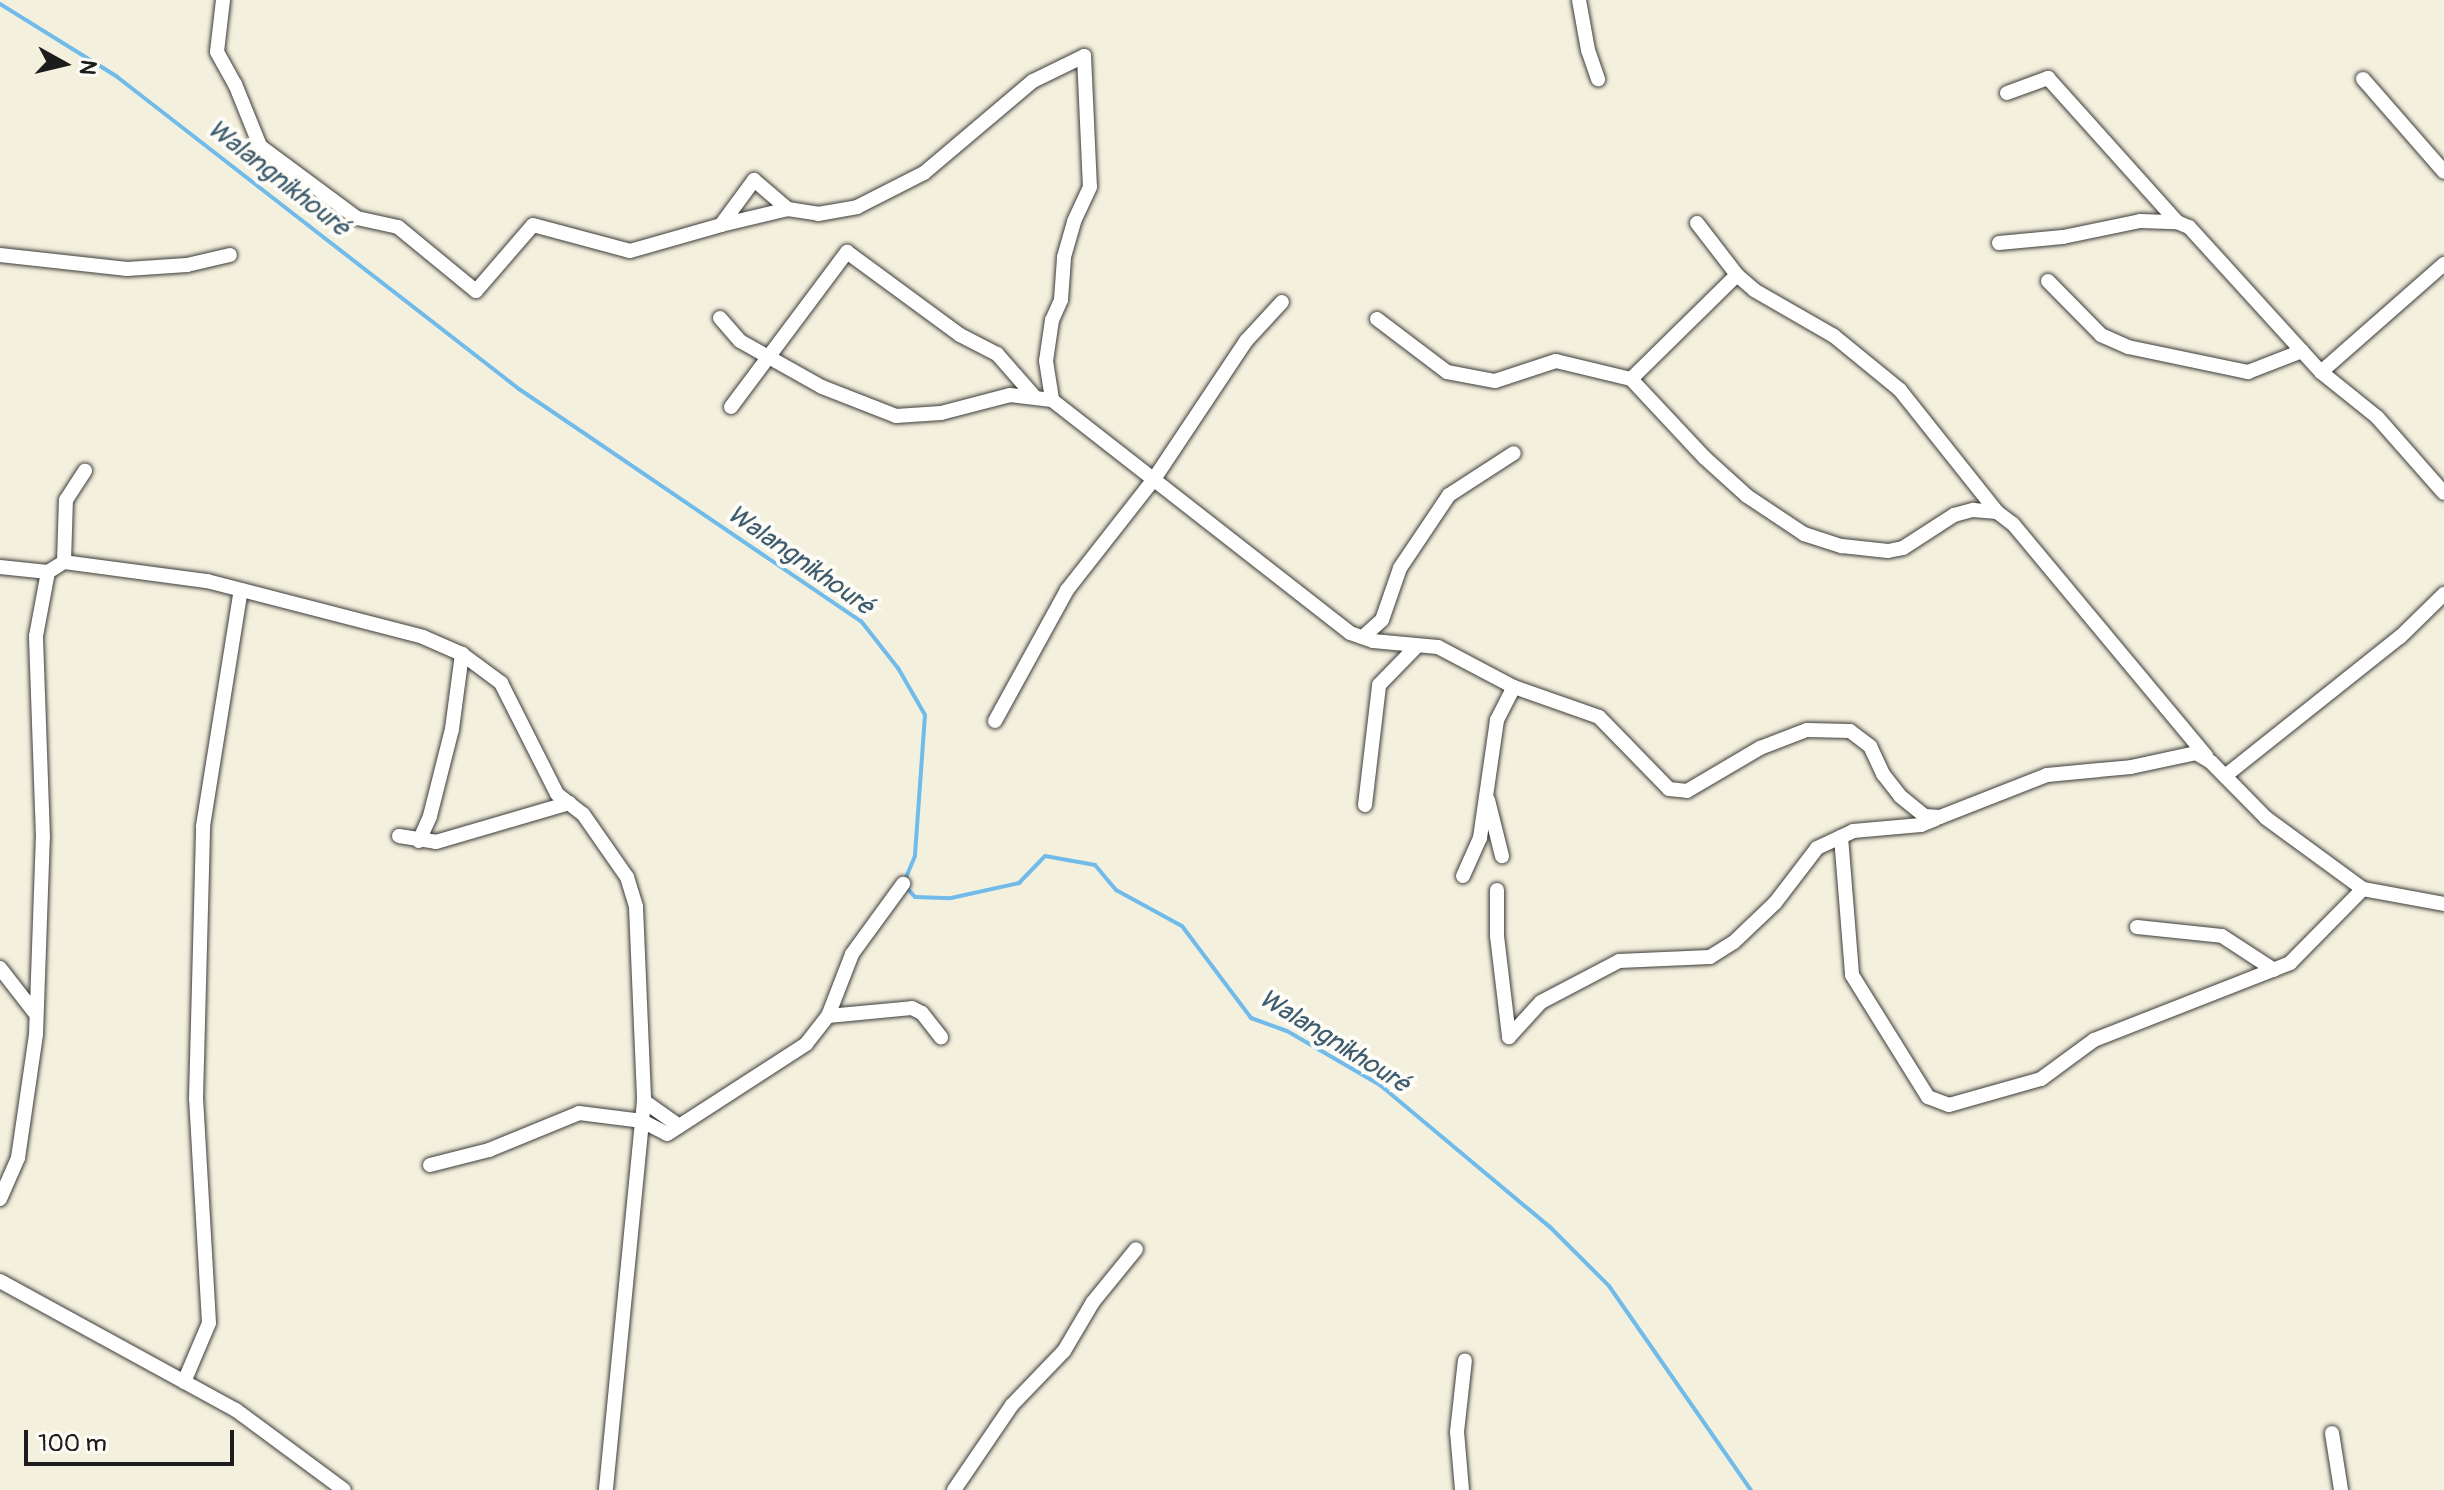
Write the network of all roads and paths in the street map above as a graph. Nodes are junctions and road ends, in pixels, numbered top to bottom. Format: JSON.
{"nodes":[{"id":1,"x":223,"y":0,"type":"edge"},
{"id":2,"x":1579,"y":0,"type":"edge"},
{"id":3,"x":1598,"y":79,"type":"dead end"},
{"id":4,"x":2363,"y":79,"type":"dead end"},
{"id":5,"x":2007,"y":93,"type":"dead end"},
{"id":6,"x":2444,"y":172,"type":"edge"},
{"id":7,"x":788,"y":209,"type":"junction"},
{"id":8,"x":2177,"y":222,"type":"junction"},
{"id":9,"x":1697,"y":223,"type":"dead end"},
{"id":10,"x":721,"y":225,"type":"junction"},
{"id":11,"x":1999,"y":243,"type":"dead end"},
{"id":12,"x":0,"y":255,"type":"edge"},
{"id":13,"x":230,"y":255,"type":"dead end"},
{"id":14,"x":2444,"y":264,"type":"edge"},
{"id":15,"x":1737,"y":275,"type":"junction"},
{"id":16,"x":2048,"y":281,"type":"dead end"},
{"id":17,"x":1282,"y":302,"type":"dead end"},
{"id":18,"x":720,"y":318,"type":"dead end"},
{"id":19,"x":1377,"y":319,"type":"dead end"},
{"id":20,"x":2302,"y":351,"type":"junction"},
{"id":21,"x":766,"y":355,"type":"junction"},
{"id":22,"x":2321,"y":372,"type":"junction"},
{"id":23,"x":1631,"y":379,"type":"junction"},
{"id":24,"x":1033,"y":395,"type":"junction"},
{"id":25,"x":1052,"y":400,"type":"junction"},
{"id":26,"x":731,"y":407,"type":"dead end"},
{"id":27,"x":1514,"y":453,"type":"dead end"},
{"id":28,"x":85,"y":471,"type":"dead end"},
{"id":29,"x":1154,"y":479,"type":"junction"},
{"id":30,"x":2444,"y":493,"type":"edge"},
{"id":31,"x":1997,"y":512,"type":"junction"},
{"id":32,"x":64,"y":562,"type":"junction"},
{"id":33,"x":0,"y":567,"type":"edge"},
{"id":34,"x":48,"y":572,"type":"junction"},
{"id":35,"x":241,"y":590,"type":"junction"},
{"id":36,"x":2444,"y":594,"type":"edge"},
{"id":37,"x":1363,"y":637,"type":"junction"},
{"id":38,"x":1416,"y":647,"type":"junction"},
{"id":39,"x":462,"y":654,"type":"junction"},
{"id":40,"x":1514,"y":687,"type":"junction"},
{"id":41,"x":995,"y":721,"type":"dead end"},
{"id":42,"x":2211,"y":762,"type":"junction"},
{"id":43,"x":2225,"y":776,"type":"junction"},
{"id":44,"x":1487,"y":792,"type":"junction"},
{"id":45,"x":569,"y":803,"type":"junction"},
{"id":46,"x":1365,"y":805,"type":"dead end"},
{"id":47,"x":1940,"y":817,"type":"junction"},
{"id":48,"x":399,"y":836,"type":"dead end"},
{"id":49,"x":1841,"y":837,"type":"junction"},
{"id":50,"x":419,"y":841,"type":"junction"},
{"id":51,"x":1502,"y":856,"type":"dead end"},
{"id":52,"x":1463,"y":876,"type":"dead end"},
{"id":53,"x":903,"y":884,"type":"dead end"},
{"id":54,"x":2363,"y":889,"type":"junction"},
{"id":55,"x":1497,"y":890,"type":"dead end"},
{"id":56,"x":2444,"y":904,"type":"edge"},
{"id":57,"x":2137,"y":927,"type":"dead end"},
{"id":58,"x":0,"y":968,"type":"edge"},
{"id":59,"x":2274,"y":970,"type":"junction"},
{"id":60,"x":35,"y":1013,"type":"junction"},
{"id":61,"x":828,"y":1016,"type":"junction"},
{"id":62,"x":941,"y":1037,"type":"dead end"},
{"id":63,"x":644,"y":1101,"type":"junction"},
{"id":64,"x":642,"y":1121,"type":"junction"},
{"id":65,"x":679,"y":1126,"type":"junction"},
{"id":66,"x":430,"y":1165,"type":"dead end"},
{"id":67,"x":0,"y":1199,"type":"edge"},
{"id":68,"x":1136,"y":1249,"type":"dead end"},
{"id":69,"x":0,"y":1281,"type":"edge"},
{"id":70,"x":1465,"y":1360,"type":"dead end"},
{"id":71,"x":184,"y":1382,"type":"junction"},
{"id":72,"x":2332,"y":1433,"type":"dead end"},
{"id":73,"x":344,"y":1490,"type":"edge"},
{"id":74,"x":606,"y":1490,"type":"edge"},
{"id":75,"x":954,"y":1490,"type":"edge"},
{"id":76,"x":1462,"y":1490,"type":"edge"},
{"id":77,"x":2341,"y":1490,"type":"edge"}],
"edges":[{"from":1,"to":10,"type":"street"},
{"from":2,"to":3,"type":"street"},
{"from":4,"to":6,"type":"street"},
{"from":5,"to":8,"type":"street"},
{"from":7,"to":10,"type":"street"},
{"from":7,"to":10,"type":"street"},
{"from":7,"to":25,"type":"street"},
{"from":8,"to":11,"type":"street"},
{"from":8,"to":20,"type":"street"},
{"from":9,"to":15,"type":"street"},
{"from":12,"to":13,"type":"street"},
{"from":14,"to":22,"type":"street"},
{"from":15,"to":23,"type":"street"},
{"from":15,"to":31,"type":"street"},
{"from":16,"to":20,"type":"street"},
{"from":17,"to":29,"type":"street"},
{"from":18,"to":21,"type":"street"},
{"from":19,"to":23,"type":"street"},
{"from":20,"to":22,"type":"street"},
{"from":21,"to":24,"type":"street"},
{"from":21,"to":24,"type":"street"},
{"from":21,"to":26,"type":"street"},
{"from":22,"to":30,"type":"street"},
{"from":23,"to":31,"type":"street"},
{"from":24,"to":25,"type":"street"},
{"from":25,"to":29,"type":"street"},
{"from":27,"to":37,"type":"street"},
{"from":28,"to":32,"type":"street"},
{"from":29,"to":37,"type":"street"},
{"from":29,"to":41,"type":"street"},
{"from":31,"to":42,"type":"street"},
{"from":32,"to":34,"type":"street"},
{"from":32,"to":35,"type":"street"},
{"from":33,"to":34,"type":"street"},
{"from":34,"to":60,"type":"street"},
{"from":35,"to":39,"type":"street"},
{"from":35,"to":71,"type":"street"},
{"from":36,"to":43,"type":"street"},
{"from":37,"to":38,"type":"street"},
{"from":38,"to":40,"type":"street"},
{"from":38,"to":46,"type":"street"},
{"from":39,"to":45,"type":"street"},
{"from":39,"to":50,"type":"street"},
{"from":40,"to":44,"type":"street"},
{"from":40,"to":47,"type":"street"},
{"from":42,"to":43,"type":"street"},
{"from":42,"to":47,"type":"street"},
{"from":43,"to":54,"type":"street"},
{"from":44,"to":51,"type":"street"},
{"from":44,"to":52,"type":"street"},
{"from":45,"to":50,"type":"street"},
{"from":45,"to":63,"type":"street"},
{"from":47,"to":49,"type":"street"},
{"from":48,"to":50,"type":"street"},
{"from":49,"to":55,"type":"street"},
{"from":49,"to":59,"type":"street"},
{"from":53,"to":61,"type":"street"},
{"from":54,"to":56,"type":"street"},
{"from":54,"to":59,"type":"street"},
{"from":57,"to":59,"type":"street"},
{"from":58,"to":60,"type":"street"},
{"from":60,"to":67,"type":"street"},
{"from":61,"to":62,"type":"street"},
{"from":61,"to":65,"type":"street"},
{"from":63,"to":64,"type":"street"},
{"from":63,"to":65,"type":"street"},
{"from":64,"to":65,"type":"street"},
{"from":64,"to":66,"type":"street"},
{"from":64,"to":74,"type":"street"},
{"from":68,"to":75,"type":"street"},
{"from":69,"to":71,"type":"street"},
{"from":70,"to":76,"type":"street"},
{"from":71,"to":73,"type":"street"},
{"from":72,"to":77,"type":"street"}]}
